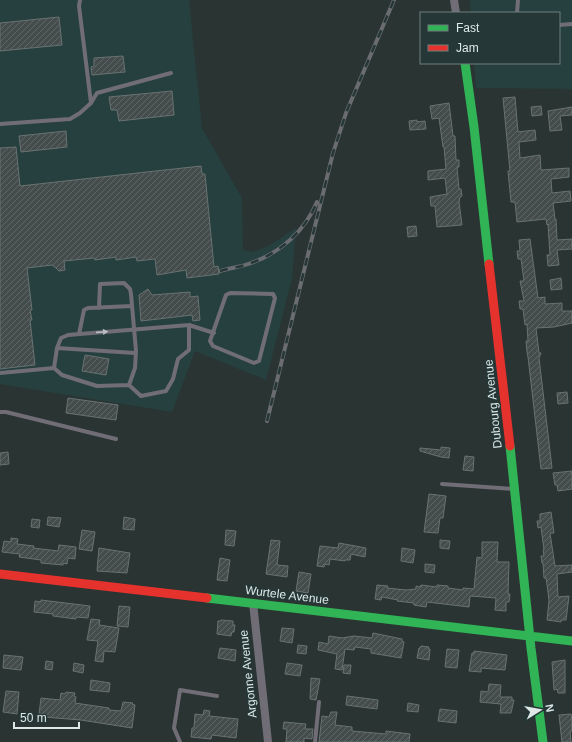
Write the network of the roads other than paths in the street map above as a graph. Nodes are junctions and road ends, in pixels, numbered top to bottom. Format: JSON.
{"nodes":[{"id":1,"x":80,"y":0,"type":"edge"},
{"id":2,"x":454,"y":0,"type":"edge"},
{"id":3,"x":518,"y":0,"type":"edge"},
{"id":4,"x":456,"y":12,"type":"edge"},
{"id":5,"x":517,"y":12,"type":"edge"},
{"id":6,"x":572,"y":24,"type":"edge"},
{"id":7,"x":560,"y":25,"type":"edge"},
{"id":8,"x":465,"y":64,"type":"edge"},
{"id":9,"x":171,"y":73,"type":"dead end"},
{"id":10,"x":91,"y":103,"type":"junction"},
{"id":11,"x":0,"y":124,"type":"edge"},
{"id":12,"x":132,"y":306,"type":"junction"},
{"id":13,"x":99,"y":308,"type":"junction"},
{"id":14,"x":189,"y":325,"type":"junction"},
{"id":15,"x":134,"y":330,"type":"junction"},
{"id":16,"x":214,"y":333,"type":"junction"},
{"id":17,"x":79,"y":334,"type":"junction"},
{"id":18,"x":57,"y":348,"type":"junction"},
{"id":19,"x":135,"y":353,"type":"junction"},
{"id":20,"x":54,"y":368,"type":"junction"},
{"id":21,"x":0,"y":373,"type":"edge"},
{"id":22,"x":129,"y":385,"type":"junction"},
{"id":23,"x":0,"y":412,"type":"edge"},
{"id":24,"x":116,"y":439,"type":"dead end"},
{"id":25,"x":442,"y":484,"type":"dead end"},
{"id":26,"x":515,"y":489,"type":"junction"},
{"id":27,"x":0,"y":574,"type":"edge"},
{"id":28,"x":252,"y":603,"type":"junction"},
{"id":29,"x":530,"y":636,"type":"junction"},
{"id":30,"x":572,"y":641,"type":"edge"},
{"id":31,"x":218,"y":696,"type":"dead end"},
{"id":32,"x":319,"y":702,"type":"dead end"},
{"id":33,"x":180,"y":742,"type":"edge"},
{"id":34,"x":268,"y":742,"type":"edge"},
{"id":35,"x":316,"y":742,"type":"edge"},
{"id":36,"x":543,"y":742,"type":"edge"}],
"edges":[{"from":1,"to":10,"type":"lane"},
{"from":2,"to":4,"type":"street"},
{"from":3,"to":5,"type":"lane"},
{"from":6,"to":7,"type":"lane"},
{"from":8,"to":26,"type":"street","name":"Dubourg Avenue"},
{"from":9,"to":10,"type":"lane"},
{"from":10,"to":11,"type":"lane"},
{"from":12,"to":13,"type":"lane"},
{"from":12,"to":13,"type":"lane"},
{"from":12,"to":15,"type":"lane"},
{"from":13,"to":17,"type":"lane"},
{"from":14,"to":15,"type":"lane"},
{"from":14,"to":16,"type":"lane"},
{"from":14,"to":22,"type":"lane"},
{"from":17,"to":15,"type":"lane","one_way":true},
{"from":15,"to":19,"type":"lane"},
{"from":16,"to":16,"type":"lane"},
{"from":17,"to":18,"type":"lane"},
{"from":18,"to":19,"type":"lane"},
{"from":18,"to":20,"type":"lane"},
{"from":19,"to":22,"type":"lane"},
{"from":20,"to":21,"type":"lane"},
{"from":20,"to":22,"type":"lane"},
{"from":23,"to":24,"type":"lane"},
{"from":25,"to":26,"type":"lane"},
{"from":26,"to":29,"type":"street","name":"Dubourg Avenue"},
{"from":27,"to":28,"type":"street","name":"Wurtele Avenue"},
{"from":28,"to":29,"type":"street","name":"Wurtele Avenue"},
{"from":28,"to":34,"type":"street","name":"Argonne Avenue"},
{"from":29,"to":30,"type":"street","name":"Wurtele Avenue"},
{"from":29,"to":36,"type":"street","name":"Dubourg Avenue"},
{"from":31,"to":33,"type":"lane"},
{"from":32,"to":35,"type":"lane"}]}
